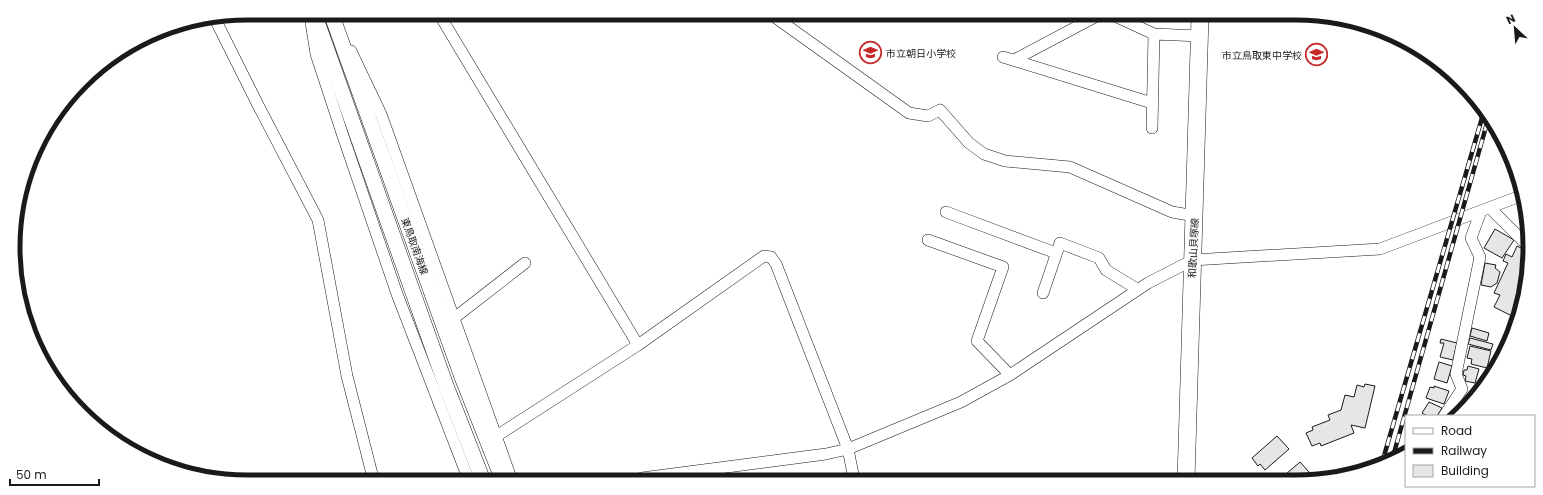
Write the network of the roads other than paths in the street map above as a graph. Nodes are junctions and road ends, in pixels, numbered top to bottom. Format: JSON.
{"nodes":[{"id":1,"x":311,"y":20,"type":"edge"},
{"id":2,"x":316,"y":20,"type":"edge"},
{"id":3,"x":334,"y":20,"type":"edge"},
{"id":4,"x":335,"y":20,"type":"edge"},
{"id":5,"x":443,"y":20,"type":"edge"},
{"id":6,"x":779,"y":20,"type":"edge"},
{"id":7,"x":1089,"y":20,"type":"edge"},
{"id":8,"x":1124,"y":20,"type":"edge"},
{"id":9,"x":1200,"y":20,"type":"edge"},
{"id":10,"x":217,"y":22,"type":"edge"},
{"id":11,"x":1154,"y":34,"type":"junction"},
{"id":12,"x":1200,"y":36,"type":"junction"},
{"id":13,"x":1003,"y":57,"type":"dead end"},
{"id":14,"x":1014,"y":60,"type":"junction"},
{"id":15,"x":1152,"y":103,"type":"junction"},
{"id":16,"x":1152,"y":128,"type":"dead end"},
{"id":17,"x":1517,"y":197,"type":"edge"},
{"id":18,"x":1485,"y":210,"type":"junction"},
{"id":19,"x":946,"y":212,"type":"dead end"},
{"id":20,"x":1195,"y":216,"type":"junction"},
{"id":21,"x":928,"y":240,"type":"dead end"},
{"id":22,"x":1523,"y":241,"type":"edge"},
{"id":23,"x":1056,"y":253,"type":"junction"},
{"id":24,"x":1193,"y":260,"type":"junction"},
{"id":25,"x":525,"y":263,"type":"dead end"},
{"id":26,"x":1137,"y":290,"type":"junction"},
{"id":27,"x":1043,"y":293,"type":"dead end"},
{"id":28,"x":453,"y":319,"type":"junction"},
{"id":29,"x":638,"y":345,"type":"junction"},
{"id":30,"x":1010,"y":375,"type":"junction"},
{"id":31,"x":1445,"y":415,"type":"edge"},
{"id":32,"x":495,"y":437,"type":"junction"},
{"id":33,"x":848,"y":449,"type":"junction"},
{"id":34,"x":372,"y":475,"type":"edge"},
{"id":35,"x":467,"y":475,"type":"edge"},
{"id":36,"x":481,"y":475,"type":"edge"},
{"id":37,"x":501,"y":475,"type":"edge"},
{"id":38,"x":510,"y":475,"type":"edge"},
{"id":39,"x":665,"y":475,"type":"edge"},
{"id":40,"x":853,"y":475,"type":"edge"},
{"id":41,"x":1186,"y":475,"type":"edge"}],
"edges":[{"from":1,"to":35,"type":"street"},
{"from":2,"to":36,"type":"main road","name":"東鳥取南海線"},
{"from":3,"to":37,"type":"main road","name":"東鳥取南海線"},
{"from":4,"to":28,"type":"street"},
{"from":5,"to":29,"type":"street"},
{"from":6,"to":20,"type":"street"},
{"from":7,"to":14,"type":"street"},
{"from":8,"to":11,"type":"street"},
{"from":9,"to":12,"type":"main road","name":"和歌山貝塚線"},
{"from":10,"to":34,"type":"street"},
{"from":11,"to":12,"type":"street"},
{"from":11,"to":15,"type":"street"},
{"from":12,"to":20,"type":"main road","name":"和歌山貝塚線"},
{"from":13,"to":14,"type":"street"},
{"from":14,"to":15,"type":"street"},
{"from":15,"to":16,"type":"street"},
{"from":17,"to":18,"type":"street"},
{"from":18,"to":22,"type":"street"},
{"from":18,"to":24,"type":"street"},
{"from":18,"to":31,"type":"street"},
{"from":19,"to":23,"type":"street"},
{"from":20,"to":24,"type":"main road","name":"和歌山貝塚線"},
{"from":21,"to":30,"type":"street"},
{"from":23,"to":26,"type":"street"},
{"from":23,"to":27,"type":"street"},
{"from":24,"to":26,"type":"street"},
{"from":24,"to":41,"type":"main road","name":"和歌山貝塚線"},
{"from":25,"to":28,"type":"street"},
{"from":26,"to":30,"type":"street"},
{"from":28,"to":32,"type":"street"},
{"from":29,"to":32,"type":"street"},
{"from":29,"to":33,"type":"street"},
{"from":30,"to":33,"type":"street"},
{"from":32,"to":38,"type":"street"},
{"from":33,"to":39,"type":"street"},
{"from":33,"to":40,"type":"street"}]}
